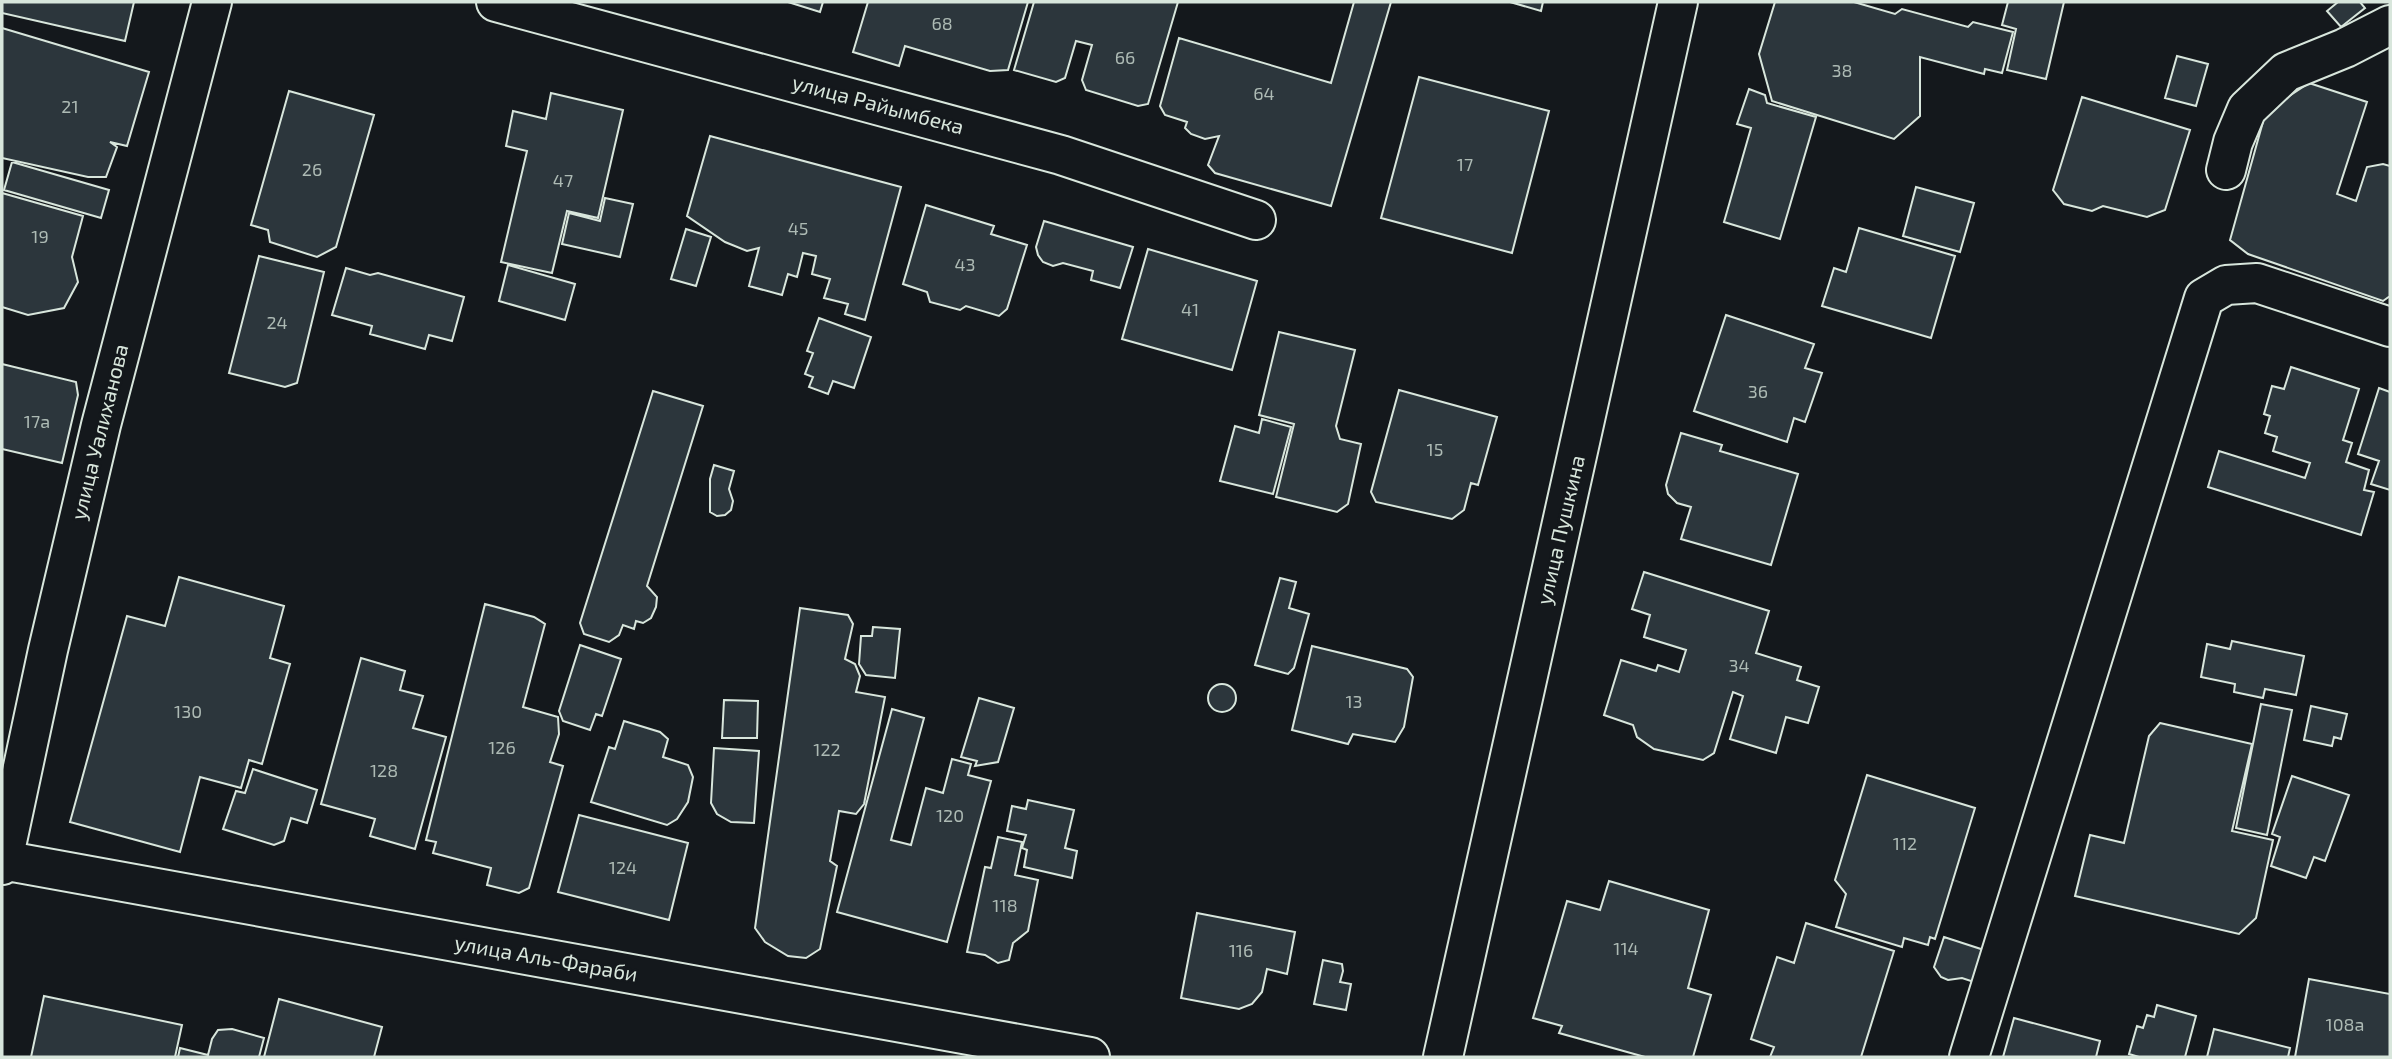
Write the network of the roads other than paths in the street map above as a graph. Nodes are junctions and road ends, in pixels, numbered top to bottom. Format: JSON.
{"nodes":[{"id":1,"x":212,"y":2,"type":"edge"},
{"id":2,"x":496,"y":2,"type":"edge"},
{"id":3,"x":1678,"y":2,"type":"edge"},
{"id":4,"x":2390,"y":25,"type":"edge"},
{"id":5,"x":2226,"y":170,"type":"dead end"},
{"id":6,"x":1256,"y":220,"type":"dead end"},
{"id":7,"x":2390,"y":327,"type":"edge"},
{"id":8,"x":2,"y":862,"type":"edge"},
{"id":9,"x":1090,"y":1057,"type":"edge"},
{"id":10,"x":1443,"y":1057,"type":"edge"},
{"id":11,"x":1969,"y":1057,"type":"edge"}],
"edges":[{"from":1,"to":8,"type":"street","name":"улица Уалиханова"},
{"from":2,"to":6,"type":"street","name":"улица Райымбека"},
{"from":3,"to":10,"type":"street","name":"улица Пушкина"},
{"from":4,"to":5,"type":"street"},
{"from":7,"to":11,"type":"street"},
{"from":8,"to":9,"type":"street","name":"улица Аль-Фараби"}]}
